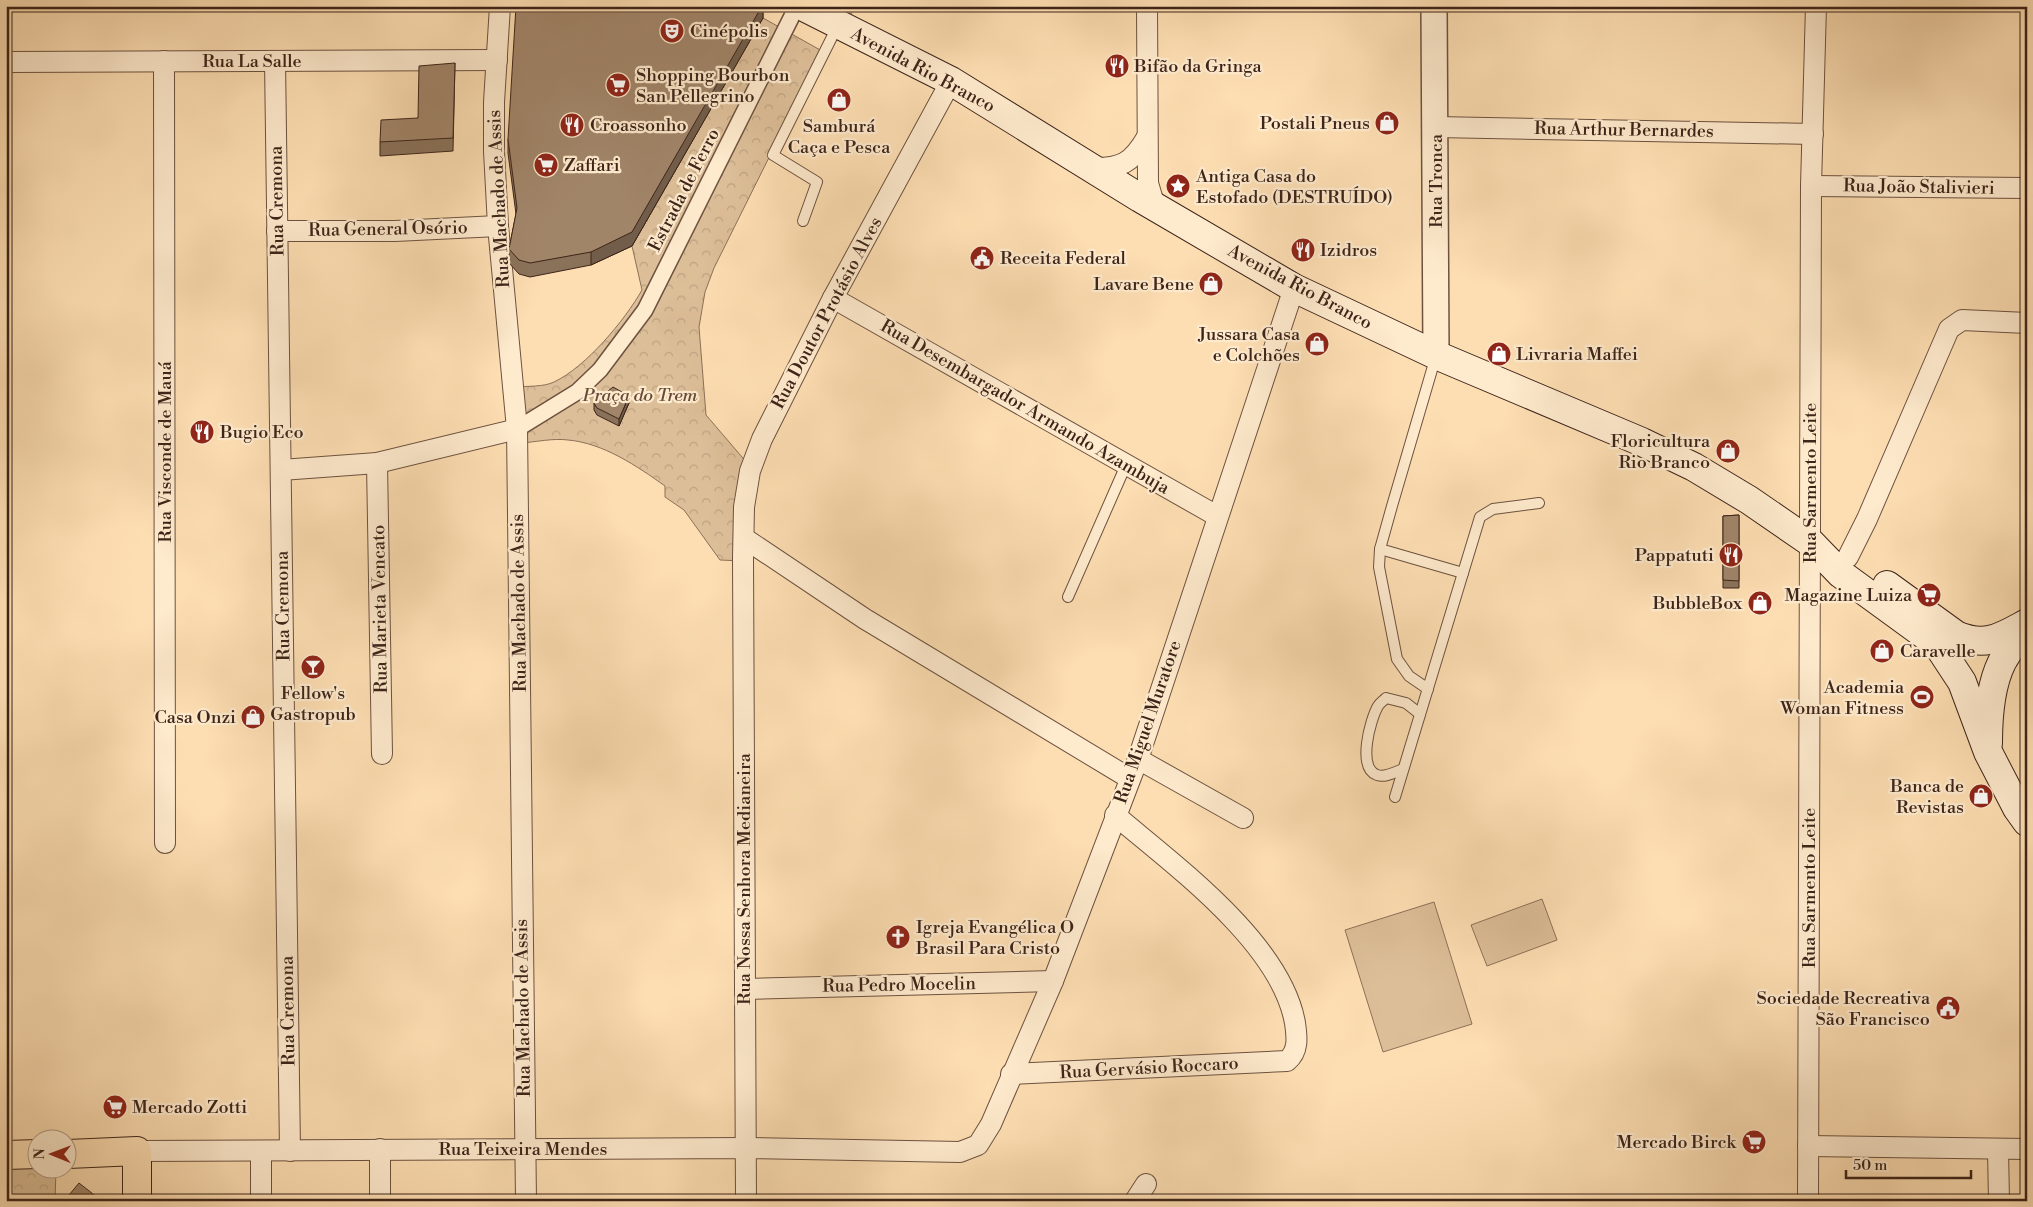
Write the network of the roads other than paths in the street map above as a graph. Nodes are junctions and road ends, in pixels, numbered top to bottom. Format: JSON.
{"nodes":[{"id":1,"x":500,"y":6,"type":"edge"},
{"id":2,"x":797,"y":6,"type":"edge"},
{"id":3,"x":802,"y":6,"type":"edge"},
{"id":4,"x":1147,"y":6,"type":"edge"},
{"id":5,"x":1434,"y":6,"type":"edge"},
{"id":6,"x":1816,"y":6,"type":"edge"},
{"id":7,"x":838,"y":24,"type":"junction"},
{"id":8,"x":497,"y":60,"type":"junction"},
{"id":9,"x":164,"y":61,"type":"junction"},
{"id":10,"x":275,"y":61,"type":"junction"},
{"id":11,"x":6,"y":62,"type":"edge"},
{"id":12,"x":951,"y":81,"type":"junction"},
{"id":13,"x":1436,"y":127,"type":"junction"},
{"id":14,"x":1813,"y":134,"type":"junction"},
{"id":15,"x":1147,"y":137,"type":"junction"},
{"id":16,"x":1091,"y":168,"type":"junction"},
{"id":17,"x":1811,"y":186,"type":"junction"},
{"id":18,"x":2027,"y":188,"type":"edge"},
{"id":19,"x":1155,"y":206,"type":"junction"},
{"id":20,"x":803,"y":221,"type":"dead end"},
{"id":21,"x":498,"y":226,"type":"junction"},
{"id":22,"x":278,"y":231,"type":"junction"},
{"id":23,"x":1294,"y":288,"type":"junction"},
{"id":24,"x":833,"y":298,"type":"junction"},
{"id":25,"x":2027,"y":323,"type":"edge"},
{"id":26,"x":1436,"y":356,"type":"junction"},
{"id":27,"x":517,"y":429,"type":"junction"},
{"id":28,"x":377,"y":463,"type":"junction"},
{"id":29,"x":1126,"y":465,"type":"junction"},
{"id":30,"x":281,"y":470,"type":"junction"},
{"id":31,"x":1539,"y":503,"type":"dead end"},
{"id":32,"x":1217,"y":516,"type":"junction"},
{"id":33,"x":744,"y":538,"type":"junction"},
{"id":34,"x":1810,"y":542,"type":"junction"},
{"id":35,"x":1380,"y":549,"type":"junction"},
{"id":36,"x":1848,"y":557,"type":"junction"},
{"id":37,"x":743,"y":558,"type":"joint"},
{"id":38,"x":1463,"y":573,"type":"junction"},
{"id":39,"x":1068,"y":597,"type":"dead end"},
{"id":40,"x":2027,"y":623,"type":"edge"},
{"id":41,"x":1428,"y":689,"type":"junction"},
{"id":42,"x":1420,"y":714,"type":"junction"},
{"id":43,"x":1988,"y":752,"type":"junction"},
{"id":44,"x":382,"y":754,"type":"dead end"},
{"id":45,"x":1138,"y":759,"type":"junction"},
{"id":46,"x":1403,"y":769,"type":"junction"},
{"id":47,"x":1129,"y":778,"type":"junction"},
{"id":48,"x":1395,"y":797,"type":"dead end"},
{"id":49,"x":1115,"y":815,"type":"junction"},
{"id":50,"x":1242,"y":818,"type":"dead end"},
{"id":51,"x":2027,"y":822,"type":"edge"},
{"id":52,"x":165,"y":843,"type":"dead end"},
{"id":53,"x":1053,"y":981,"type":"junction"},
{"id":54,"x":745,"y":989,"type":"junction"},
{"id":55,"x":1011,"y":1074,"type":"junction"},
{"id":56,"x":978,"y":1145,"type":"joint"},
{"id":57,"x":1808,"y":1146,"type":"junction"},
{"id":58,"x":745,"y":1148,"type":"junction"},
{"id":59,"x":380,"y":1149,"type":"junction"},
{"id":60,"x":1998,"y":1149,"type":"junction"},
{"id":61,"x":2027,"y":1149,"type":"edge"},
{"id":62,"x":524,"y":1150,"type":"junction"},
{"id":63,"x":290,"y":1151,"type":"junction"},
{"id":64,"x":137,"y":1152,"type":"junction"},
{"id":65,"x":261,"y":1152,"type":"junction"},
{"id":66,"x":28,"y":1154,"type":"edge"},
{"id":67,"x":78,"y":1154,"type":"edge"},
{"id":68,"x":6,"y":1155,"type":"edge"},
{"id":69,"x":137,"y":1201,"type":"edge"},
{"id":70,"x":261,"y":1201,"type":"edge"},
{"id":71,"x":380,"y":1201,"type":"edge"},
{"id":72,"x":526,"y":1201,"type":"edge"},
{"id":73,"x":746,"y":1201,"type":"edge"},
{"id":74,"x":1808,"y":1201,"type":"edge"},
{"id":75,"x":1999,"y":1201,"type":"edge"}],
"edges":[{"from":1,"to":8,"type":"street","name":"Rua Machado de Assis"},
{"from":2,"to":27,"type":"street","name":"Estrada de Ferro"},
{"from":3,"to":7,"type":"main road","name":"Avenida Rio Branco"},
{"from":4,"to":15,"type":"street"},
{"from":5,"to":13,"type":"street","name":"Rua Tronca"},
{"from":6,"to":14,"type":"street","name":"Rua Sarmento Leite"},
{"from":7,"to":12,"type":"main road","name":"Avenida Rio Branco"},
{"from":7,"to":20,"type":"lane"},
{"from":8,"to":10,"type":"street","name":"Rua La Salle"},
{"from":8,"to":21,"type":"street","name":"Rua Machado de Assis"},
{"from":9,"to":10,"type":"street","name":"Rua La Salle"},
{"from":9,"to":11,"type":"street","name":"Rua La Salle"},
{"from":9,"to":52,"type":"street","name":"Rua Visconde de Mauá"},
{"from":10,"to":22,"type":"street","name":"Rua Cremona"},
{"from":12,"to":16,"type":"main road","name":"Avenida Rio Branco"},
{"from":12,"to":24,"type":"street","name":"Rua Doutor Protásio Alves"},
{"from":13,"to":14,"type":"street","name":"Rua Arthur Bernardes"},
{"from":13,"to":26,"type":"street","name":"Rua Tronca"},
{"from":14,"to":17,"type":"street","name":"Rua Sarmento Leite"},
{"from":15,"to":16,"type":"street"},
{"from":15,"to":19,"type":"street"},
{"from":16,"to":19,"type":"main road","name":"Avenida Rio Branco"},
{"from":17,"to":18,"type":"street","name":"Rua João Stalivieri"},
{"from":17,"to":34,"type":"street","name":"Rua Sarmento Leite"},
{"from":19,"to":23,"type":"main road","name":"Avenida Rio Branco"},
{"from":21,"to":22,"type":"street","name":"Rua General Osório"},
{"from":21,"to":27,"type":"street","name":"Rua Machado de Assis"},
{"from":22,"to":30,"type":"street","name":"Rua Cremona"},
{"from":23,"to":26,"type":"main road","name":"Avenida Rio Branco"},
{"from":23,"to":32,"type":"street","name":"Rua Miguel Muratore"},
{"from":24,"to":29,"type":"street","name":"Rua Desembargador Armando Azambuja"},
{"from":24,"to":33,"type":"street","name":"Rua Doutor Protásio Alves"},
{"from":25,"to":36,"type":"street"},
{"from":26,"to":34,"type":"main road","name":"Avenida Rio Branco"},
{"from":26,"to":35,"type":"lane"},
{"from":27,"to":28,"type":"street"},
{"from":27,"to":62,"type":"street","name":"Rua Machado de Assis"},
{"from":28,"to":30,"type":"street"},
{"from":28,"to":44,"type":"street","name":"Rua Marieta Vencato"},
{"from":29,"to":32,"type":"street","name":"Rua Desembargador Armando Azambuja"},
{"from":29,"to":39,"type":"lane"},
{"from":30,"to":63,"type":"street","name":"Rua Cremona"},
{"from":31,"to":38,"type":"lane"},
{"from":32,"to":45,"type":"street","name":"Rua Miguel Muratore"},
{"from":33,"to":37,"type":"street","name":"Rua Doutor Protásio Alves"},
{"from":33,"to":47,"type":"street"},
{"from":34,"to":36,"type":"main road","name":"Avenida Rio Branco"},
{"from":34,"to":43,"type":"main road","name":"Avenida Rio Branco"},
{"from":34,"to":57,"type":"street","name":"Rua Sarmento Leite"},
{"from":35,"to":38,"type":"lane"},
{"from":35,"to":41,"type":"lane"},
{"from":36,"to":40,"type":"main road","name":"Avenida Rio Branco"},
{"from":37,"to":54,"type":"street","name":"Rua Nossa Senhora Medianeira"},
{"from":38,"to":41,"type":"lane"},
{"from":40,"to":43,"type":"main road","name":"Avenida Rio Branco"},
{"from":41,"to":42,"type":"lane"},
{"from":42,"to":46,"type":"lane"},
{"from":42,"to":46,"type":"lane"},
{"from":43,"to":51,"type":"main road","name":"Avenida Rio Branco"},
{"from":45,"to":47,"type":"street","name":"Rua Miguel Muratore"},
{"from":45,"to":50,"type":"street"},
{"from":46,"to":48,"type":"lane"},
{"from":47,"to":49,"type":"street","name":"Rua Miguel Muratore"},
{"from":49,"to":53,"type":"street","name":"Rua Miguel Muratore"},
{"from":49,"to":55,"type":"street","name":"Rua Gervásio Roccaro"},
{"from":53,"to":54,"type":"street","name":"Rua Pedro Mocelin"},
{"from":53,"to":55,"type":"street","name":"Rua Miguel Muratore"},
{"from":54,"to":58,"type":"street","name":"Rua Nossa Senhora Medianeira"},
{"from":55,"to":56,"type":"street","name":"Rua Miguel Muratore"},
{"from":56,"to":58,"type":"street","name":"Rua Teixeira Mendes"},
{"from":57,"to":60,"type":"street"},
{"from":57,"to":74,"type":"street","name":"Rua Sarmento Leite"},
{"from":58,"to":62,"type":"street","name":"Rua Teixeira Mendes"},
{"from":58,"to":73,"type":"street","name":"Rua Nossa Senhora Medianeira"},
{"from":59,"to":62,"type":"street","name":"Rua Teixeira Mendes"},
{"from":59,"to":63,"type":"street","name":"Rua Teixeira Mendes"},
{"from":59,"to":71,"type":"street"},
{"from":60,"to":61,"type":"street"},
{"from":60,"to":75,"type":"street"},
{"from":62,"to":72,"type":"street","name":"Rua Machado de Assis"},
{"from":63,"to":65,"type":"street","name":"Rua Teixeira Mendes"},
{"from":64,"to":65,"type":"street","name":"Rua Teixeira Mendes"},
{"from":64,"to":67,"type":"main road","name":"Rua Teixeira Mendes"},
{"from":64,"to":69,"type":"main road"},
{"from":65,"to":70,"type":"street"},
{"from":66,"to":68,"type":"main road"}]}
